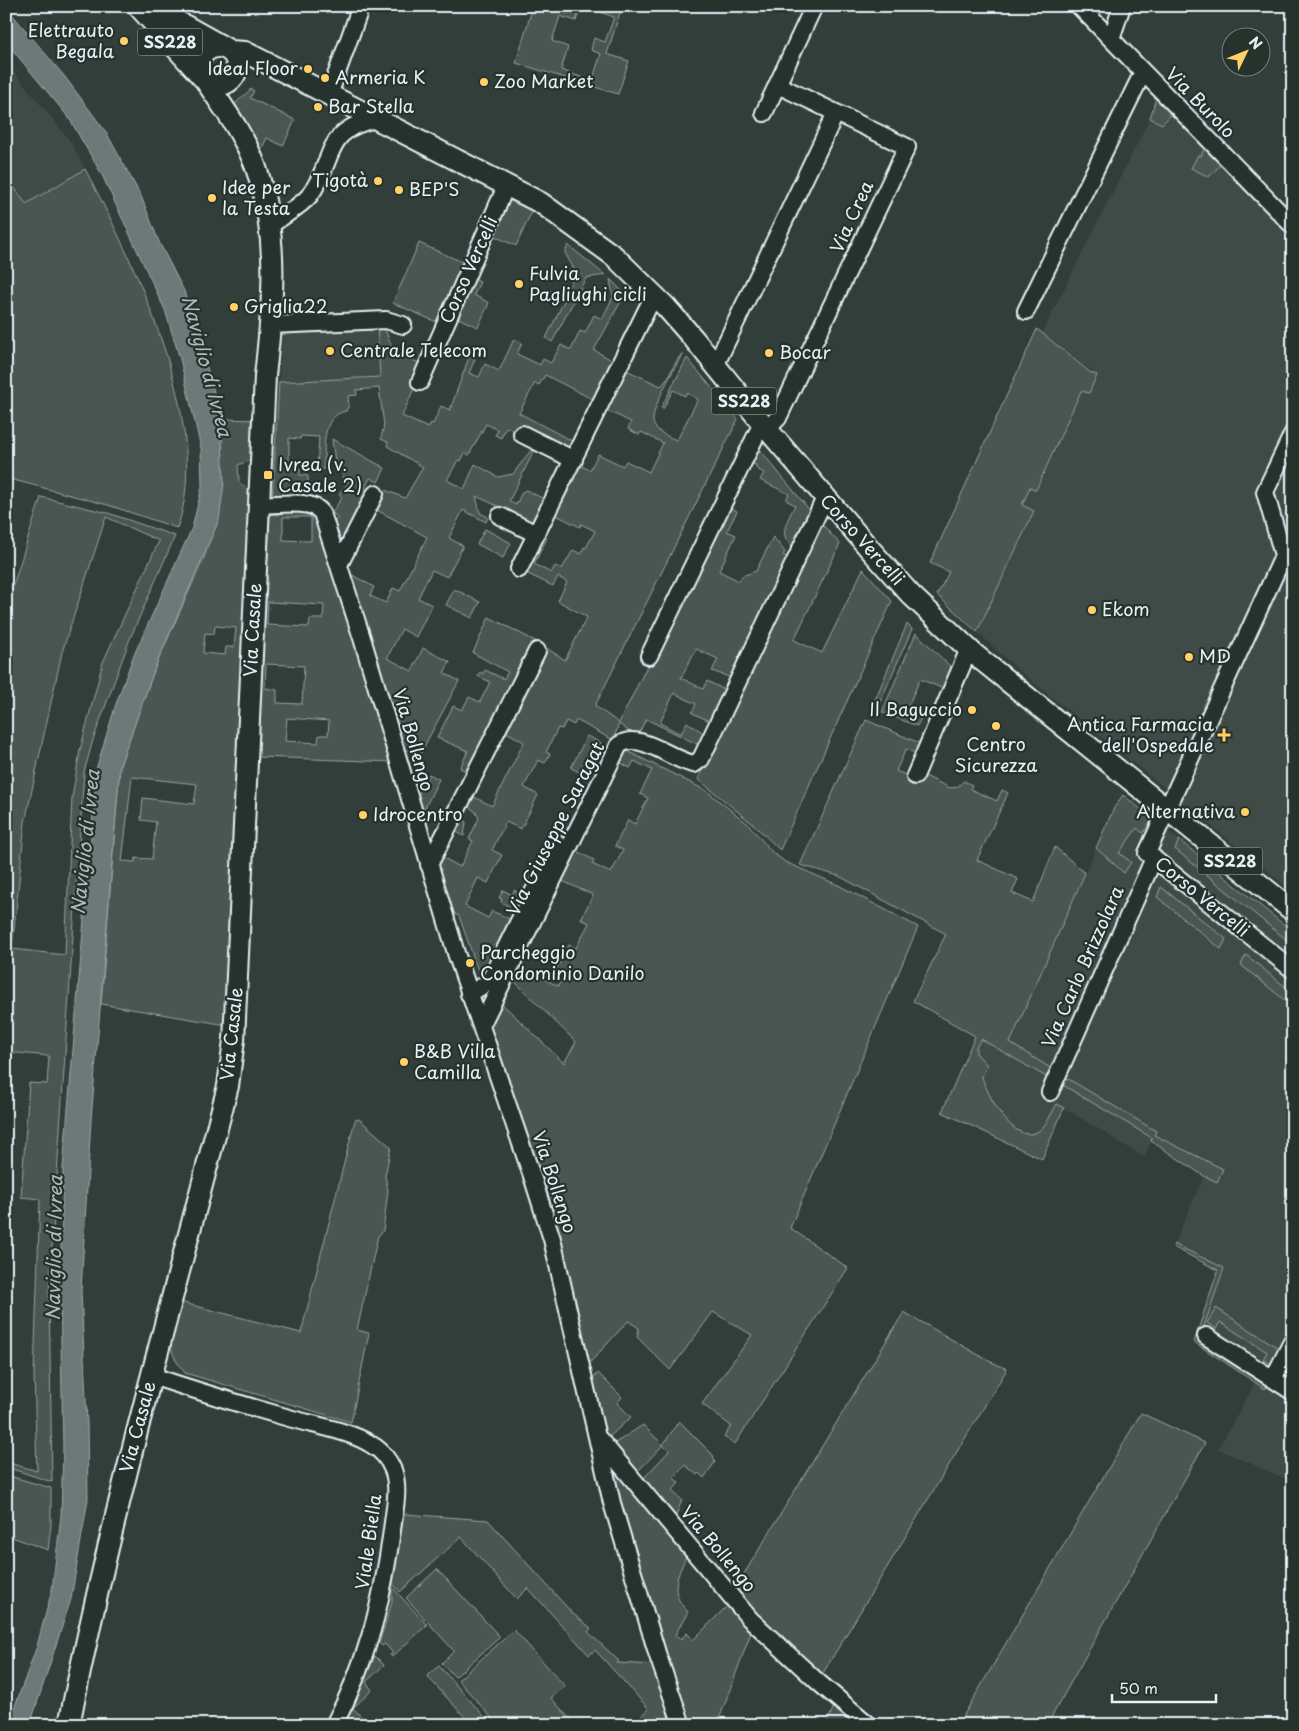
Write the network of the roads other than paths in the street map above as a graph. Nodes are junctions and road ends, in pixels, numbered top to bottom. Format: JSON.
{"nodes":[{"id":1,"x":138,"y":6,"type":"edge"},
{"id":2,"x":150,"y":6,"type":"edge"},
{"id":3,"x":361,"y":6,"type":"edge"},
{"id":4,"x":814,"y":6,"type":"edge"},
{"id":5,"x":1079,"y":6,"type":"edge"},
{"id":6,"x":1122,"y":6,"type":"edge"},
{"id":7,"x":1111,"y":39,"type":"junction"},
{"id":8,"x":228,"y":50,"type":"junction"},
{"id":9,"x":270,"y":66,"type":"junction"},
{"id":10,"x":1143,"y":72,"type":"junction"},
{"id":11,"x":204,"y":79,"type":"junction"},
{"id":12,"x":232,"y":79,"type":"junction"},
{"id":13,"x":778,"y":84,"type":"junction"},
{"id":14,"x":329,"y":95,"type":"junction"},
{"id":15,"x":764,"y":113,"type":"dead end"},
{"id":16,"x":230,"y":118,"type":"junction"},
{"id":17,"x":376,"y":118,"type":"junction"},
{"id":18,"x":832,"y":121,"type":"dead end"},
{"id":19,"x":507,"y":184,"type":"junction"},
{"id":20,"x":270,"y":226,"type":"junction"},
{"id":21,"x":1293,"y":226,"type":"edge"},
{"id":22,"x":654,"y":295,"type":"junction"},
{"id":23,"x":1026,"y":311,"type":"dead end"},
{"id":24,"x":271,"y":325,"type":"junction"},
{"id":25,"x":403,"y":326,"type":"dead end"},
{"id":26,"x":715,"y":366,"type":"junction"},
{"id":27,"x":420,"y":382,"type":"dead end"},
{"id":28,"x":764,"y":426,"type":"junction"},
{"id":29,"x":1293,"y":433,"type":"edge"},
{"id":30,"x":522,"y":434,"type":"dead end"},
{"id":31,"x":574,"y":460,"type":"junction"},
{"id":32,"x":375,"y":494,"type":"dead end"},
{"id":33,"x":825,"y":498,"type":"junction"},
{"id":34,"x":259,"y":505,"type":"junction"},
{"id":35,"x":500,"y":516,"type":"dead end"},
{"id":36,"x":527,"y":535,"type":"junction"},
{"id":37,"x":339,"y":566,"type":"junction"},
{"id":38,"x":519,"y":569,"type":"dead end"},
{"id":39,"x":970,"y":650,"type":"junction"},
{"id":40,"x":537,"y":651,"type":"dead end"},
{"id":41,"x":649,"y":656,"type":"dead end"},
{"id":42,"x":606,"y":744,"type":"dead end"},
{"id":43,"x":915,"y":776,"type":"dead end"},
{"id":44,"x":1167,"y":810,"type":"junction"},
{"id":45,"x":1154,"y":858,"type":"junction"},
{"id":46,"x":429,"y":865,"type":"junction"},
{"id":47,"x":1293,"y":911,"type":"edge"},
{"id":48,"x":1293,"y":970,"type":"edge"},
{"id":49,"x":469,"y":994,"type":"junction"},
{"id":50,"x":481,"y":1026,"type":"junction"},
{"id":51,"x":1050,"y":1092,"type":"dead end"},
{"id":52,"x":1206,"y":1336,"type":"dead end"},
{"id":53,"x":1293,"y":1340,"type":"edge"},
{"id":54,"x":152,"y":1376,"type":"junction"},
{"id":55,"x":1273,"y":1379,"type":"junction"},
{"id":56,"x":1293,"y":1392,"type":"edge"},
{"id":57,"x":599,"y":1439,"type":"junction"},
{"id":58,"x":69,"y":1725,"type":"edge"},
{"id":59,"x":334,"y":1725,"type":"edge"},
{"id":60,"x":682,"y":1725,"type":"edge"},
{"id":61,"x":869,"y":1725,"type":"edge"}],
"edges":[{"from":1,"to":11,"type":"main road","number":"SS228"},
{"from":2,"to":8,"type":"main road","name":"Corso Vercelli","number":"SS228"},
{"from":3,"to":14,"type":"street"},
{"from":4,"to":13,"type":"street"},
{"from":5,"to":7,"type":"street","name":"Via Burolo"},
{"from":6,"to":7,"type":"street"},
{"from":7,"to":10,"type":"street","name":"Via Burolo"},
{"from":8,"to":9,"type":"main road","name":"Corso Vercelli","number":"SS228"},
{"from":8,"to":11,"type":"main road"},
{"from":8,"to":12,"type":"main road"},
{"from":9,"to":12,"type":"main road"},
{"from":9,"to":14,"type":"main road","name":"Corso Vercelli","number":"SS228"},
{"from":10,"to":21,"type":"street","name":"Via Burolo"},
{"from":10,"to":23,"type":"street"},
{"from":11,"to":12,"type":"main road"},
{"from":11,"to":16,"type":"main road","name":"Via Casale"},
{"from":12,"to":16,"type":"main road","name":"Via Casale"},
{"from":13,"to":15,"type":"street"},
{"from":13,"to":28,"type":"street","name":"Via Crea"},
{"from":14,"to":17,"type":"main road","name":"Corso Vercelli","number":"SS228"},
{"from":16,"to":20,"type":"main road","name":"Via Casale"},
{"from":17,"to":19,"type":"main road","name":"Corso Vercelli","number":"SS228"},
{"from":17,"to":20,"type":"street"},
{"from":18,"to":26,"type":"street"},
{"from":19,"to":22,"type":"main road","name":"Corso Vercelli","number":"SS228"},
{"from":19,"to":27,"type":"street","name":"Corso Vercelli"},
{"from":20,"to":24,"type":"main road","name":"Via Casale"},
{"from":22,"to":26,"type":"main road","name":"Corso Vercelli","number":"SS228"},
{"from":22,"to":31,"type":"street"},
{"from":24,"to":25,"type":"street"},
{"from":24,"to":34,"type":"main road","name":"Via Casale"},
{"from":26,"to":28,"type":"main road","name":"Corso Vercelli","number":"SS228"},
{"from":28,"to":33,"type":"main road","name":"Corso Vercelli","number":"SS228"},
{"from":28,"to":41,"type":"street"},
{"from":29,"to":44,"type":"street"},
{"from":30,"to":31,"type":"street"},
{"from":31,"to":36,"type":"street"},
{"from":32,"to":37,"type":"street"},
{"from":33,"to":39,"type":"main road","name":"Corso Vercelli","number":"SS228"},
{"from":33,"to":50,"type":"street","name":"Via Giuseppe Saragat"},
{"from":34,"to":37,"type":"street","name":"Via Bollengo"},
{"from":34,"to":54,"type":"main road","name":"Via Casale"},
{"from":35,"to":36,"type":"street"},
{"from":36,"to":38,"type":"street"},
{"from":37,"to":46,"type":"street","name":"Via Bollengo"},
{"from":39,"to":43,"type":"street"},
{"from":39,"to":44,"type":"main road","name":"Corso Vercelli","number":"SS228"},
{"from":40,"to":46,"type":"street"},
{"from":42,"to":49,"type":"street"},
{"from":44,"to":45,"type":"street","name":"Corso Vercelli"},
{"from":44,"to":47,"type":"main road","name":"Corso Vercelli","number":"SS228"},
{"from":45,"to":48,"type":"street","name":"Corso Vercelli"},
{"from":45,"to":51,"type":"street","name":"Via Carlo Brizzolara"},
{"from":46,"to":49,"type":"street","name":"Via Bollengo"},
{"from":49,"to":50,"type":"street","name":"Via Bollengo"},
{"from":50,"to":57,"type":"street","name":"Via Bollengo"},
{"from":52,"to":55,"type":"street"},
{"from":53,"to":55,"type":"street"},
{"from":54,"to":58,"type":"main road","name":"Via Casale"},
{"from":54,"to":59,"type":"street","name":"Viale Biella"},
{"from":55,"to":56,"type":"street"},
{"from":57,"to":60,"type":"street"},
{"from":57,"to":61,"type":"street","name":"Via Bollengo"}]}
